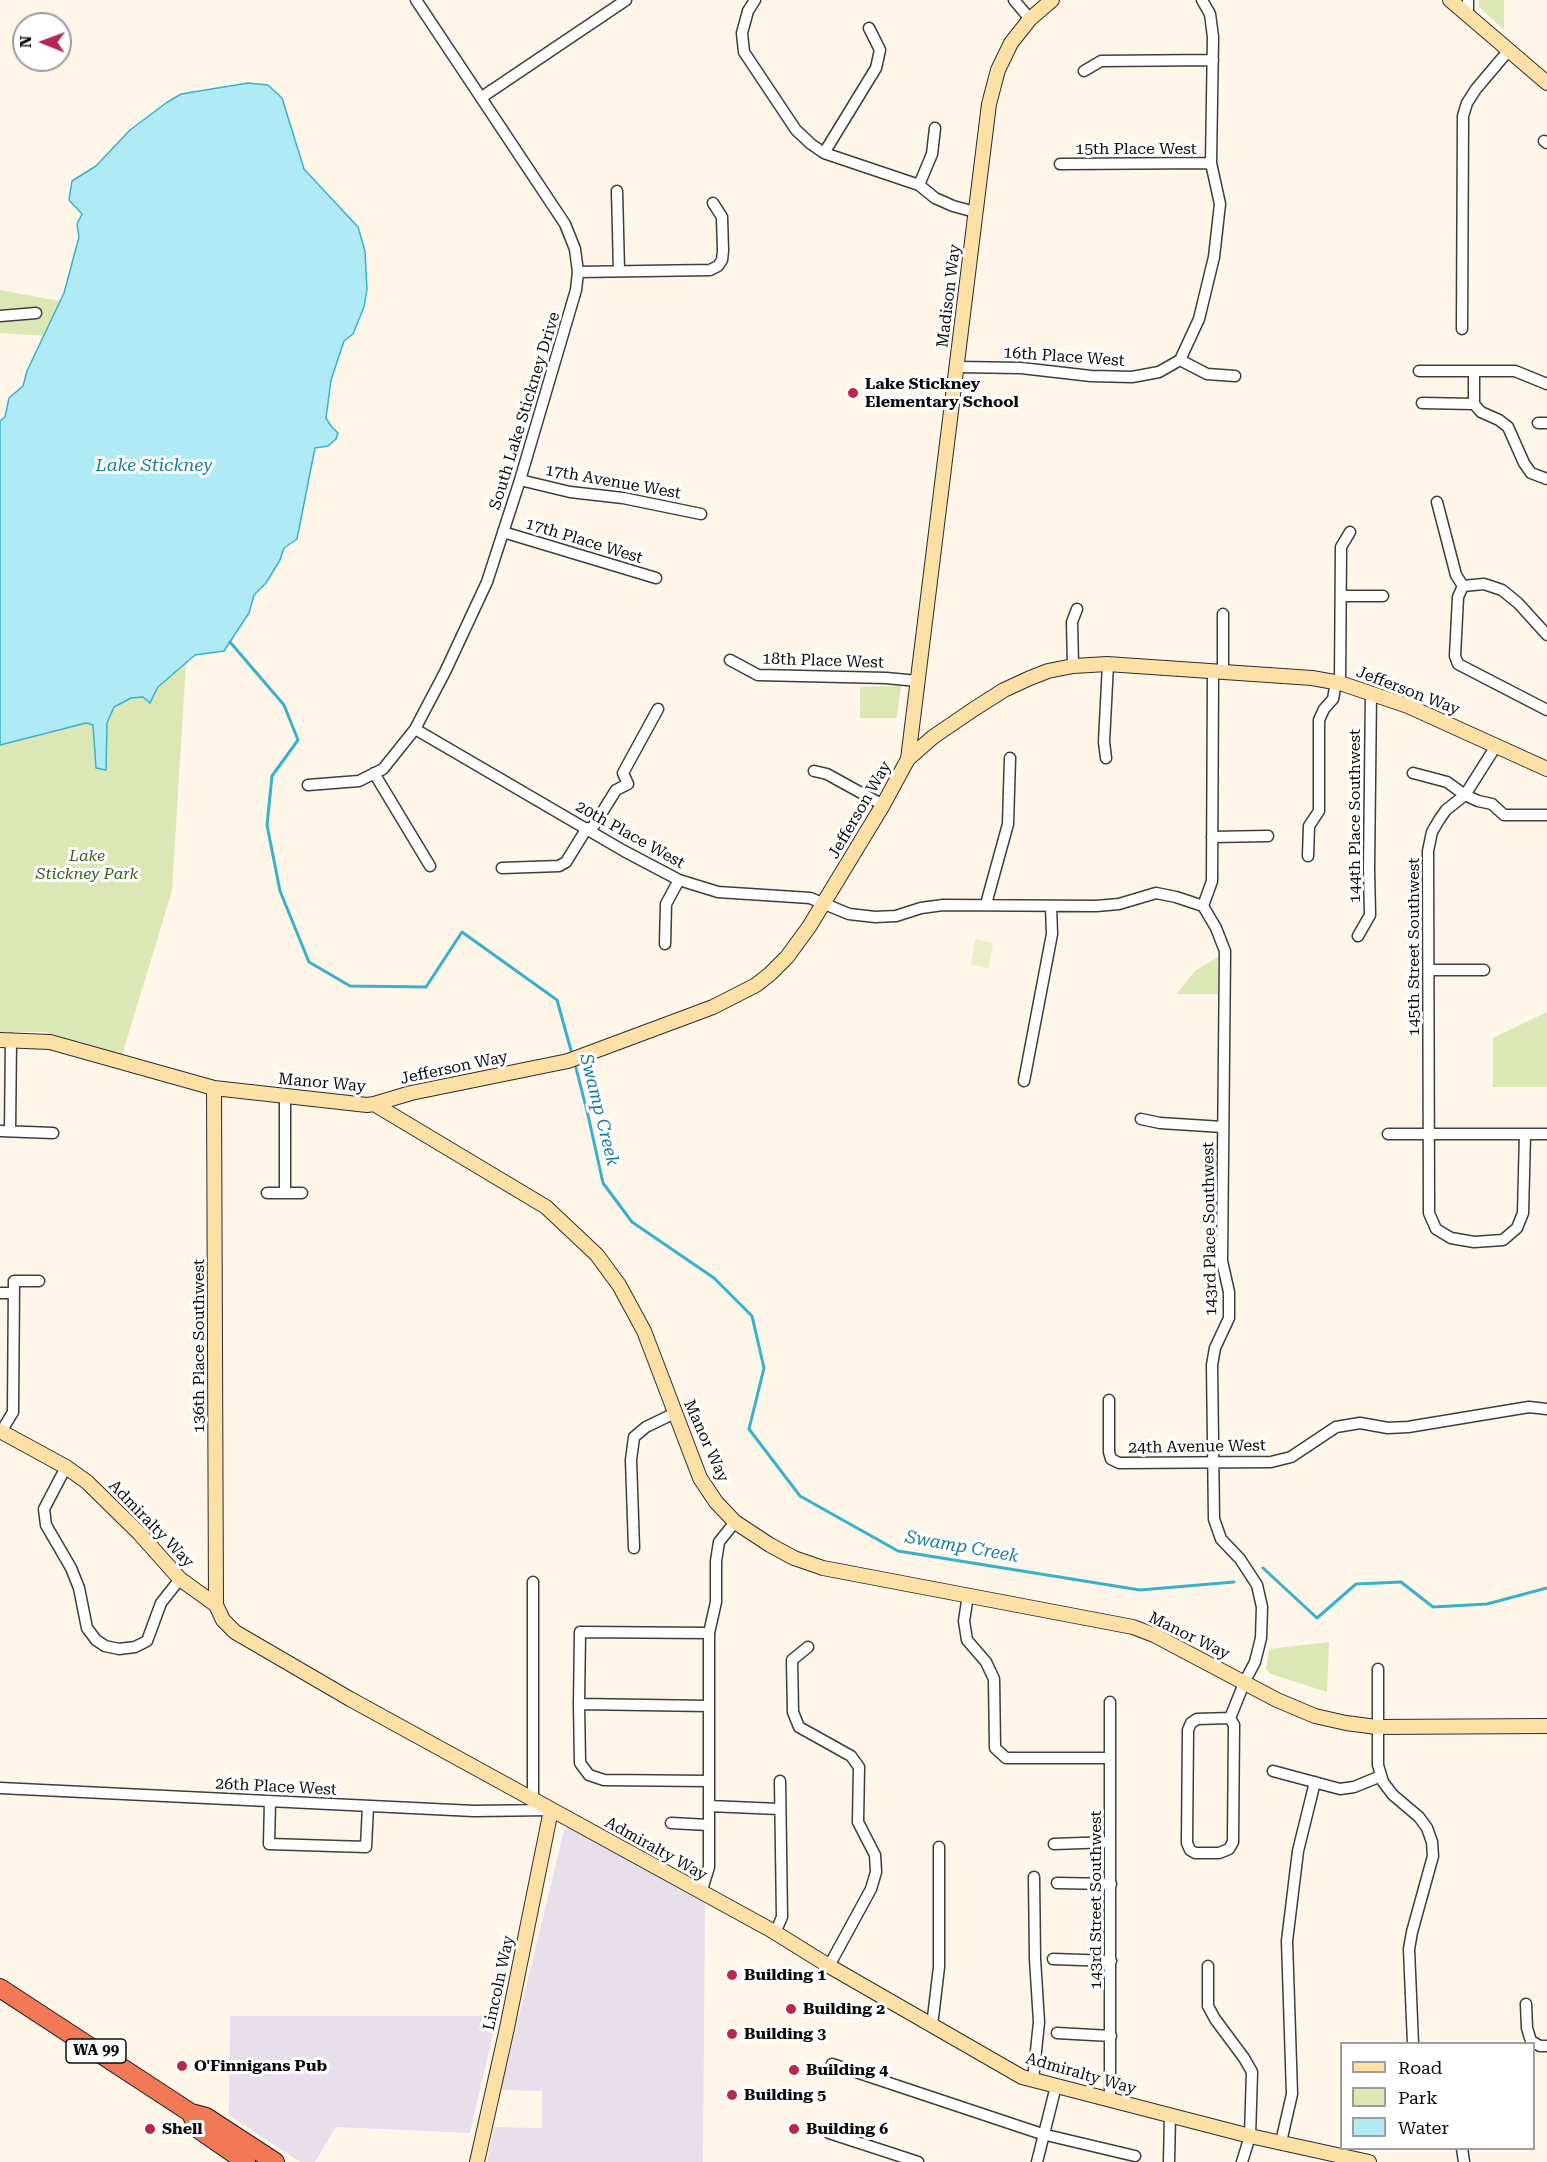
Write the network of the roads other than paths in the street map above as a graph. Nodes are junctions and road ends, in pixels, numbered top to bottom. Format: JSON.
{"nodes":[{"id":1,"x":416,"y":0,"type":"edge"},
{"id":2,"x":625,"y":0,"type":"edge"},
{"id":3,"x":754,"y":0,"type":"edge"},
{"id":4,"x":1014,"y":0,"type":"edge"},
{"id":5,"x":1052,"y":0,"type":"edge"},
{"id":6,"x":1202,"y":0,"type":"edge"},
{"id":7,"x":1450,"y":0,"type":"edge"},
{"id":8,"x":1468,"y":7,"type":"edge"},
{"id":9,"x":1030,"y":19,"type":"junction"},
{"id":10,"x":869,"y":28,"type":"dead end"},
{"id":11,"x":1509,"y":50,"type":"junction"},
{"id":12,"x":1213,"y":60,"type":"junction"},
{"id":13,"x":1084,"y":70,"type":"dead end"},
{"id":14,"x":1547,"y":83,"type":"edge"},
{"id":15,"x":482,"y":97,"type":"junction"},
{"id":16,"x":935,"y":128,"type":"dead end"},
{"id":17,"x":824,"y":153,"type":"junction"},
{"id":18,"x":1211,"y":163,"type":"junction"},
{"id":19,"x":1060,"y":164,"type":"dead end"},
{"id":20,"x":919,"y":185,"type":"junction"},
{"id":21,"x":616,"y":191,"type":"dead end"},
{"id":22,"x":713,"y":203,"type":"dead end"},
{"id":23,"x":975,"y":212,"type":"junction"},
{"id":24,"x":619,"y":271,"type":"junction"},
{"id":25,"x":578,"y":272,"type":"junction"},
{"id":26,"x":36,"y":313,"type":"dead end"},
{"id":27,"x":0,"y":316,"type":"edge"},
{"id":28,"x":1462,"y":329,"type":"dead end"},
{"id":29,"x":1180,"y":360,"type":"junction"},
{"id":30,"x":957,"y":367,"type":"junction"},
{"id":31,"x":1419,"y":371,"type":"dead end"},
{"id":32,"x":1474,"y":371,"type":"junction"},
{"id":33,"x":1235,"y":376,"type":"dead end"},
{"id":34,"x":1547,"y":384,"type":"edge"},
{"id":35,"x":1422,"y":403,"type":"dead end"},
{"id":36,"x":1473,"y":404,"type":"junction"},
{"id":37,"x":1547,"y":478,"type":"edge"},
{"id":38,"x":520,"y":480,"type":"junction"},
{"id":39,"x":1437,"y":502,"type":"dead end"},
{"id":40,"x":701,"y":514,"type":"dead end"},
{"id":41,"x":503,"y":532,"type":"junction"},
{"id":42,"x":1350,"y":532,"type":"dead end"},
{"id":43,"x":656,"y":578,"type":"dead end"},
{"id":44,"x":1463,"y":586,"type":"junction"},
{"id":45,"x":1341,"y":596,"type":"junction"},
{"id":46,"x":1383,"y":596,"type":"dead end"},
{"id":47,"x":1077,"y":609,"type":"dead end"},
{"id":48,"x":1223,"y":614,"type":"dead end"},
{"id":49,"x":1547,"y":635,"type":"edge"},
{"id":50,"x":730,"y":660,"type":"dead end"},
{"id":51,"x":1108,"y":664,"type":"junction"},
{"id":52,"x":1072,"y":666,"type":"junction"},
{"id":53,"x":1218,"y":671,"type":"junction"},
{"id":54,"x":918,"y":681,"type":"junction"},
{"id":55,"x":1338,"y":682,"type":"junction"},
{"id":56,"x":1371,"y":692,"type":"junction"},
{"id":57,"x":658,"y":709,"type":"dead end"},
{"id":58,"x":1547,"y":710,"type":"edge"},
{"id":59,"x":415,"y":729,"type":"junction"},
{"id":60,"x":1496,"y":746,"type":"junction"},
{"id":61,"x":1010,"y":758,"type":"dead end"},
{"id":62,"x":1106,"y":758,"type":"dead end"},
{"id":63,"x":908,"y":759,"type":"junction"},
{"id":64,"x":1547,"y":769,"type":"edge"},
{"id":65,"x":814,"y":771,"type":"dead end"},
{"id":66,"x":1413,"y":772,"type":"dead end"},
{"id":67,"x":374,"y":773,"type":"junction"},
{"id":68,"x":308,"y":785,"type":"dead end"},
{"id":69,"x":1465,"y":795,"type":"junction"},
{"id":70,"x":883,"y":805,"type":"junction"},
{"id":71,"x":1547,"y":815,"type":"edge"},
{"id":72,"x":589,"y":829,"type":"junction"},
{"id":73,"x":1269,"y":836,"type":"dead end"},
{"id":74,"x":1212,"y":837,"type":"junction"},
{"id":75,"x":1308,"y":856,"type":"dead end"},
{"id":76,"x":430,"y":866,"type":"dead end"},
{"id":77,"x":502,"y":868,"type":"dead end"},
{"id":78,"x":679,"y":880,"type":"junction"},
{"id":79,"x":824,"y":904,"type":"junction"},
{"id":80,"x":986,"y":904,"type":"junction"},
{"id":81,"x":1051,"y":906,"type":"junction"},
{"id":82,"x":1203,"y":906,"type":"junction"},
{"id":83,"x":1358,"y":936,"type":"dead end"},
{"id":84,"x":664,"y":944,"type":"dead end"},
{"id":85,"x":1429,"y":970,"type":"junction"},
{"id":86,"x":1484,"y":970,"type":"dead end"},
{"id":87,"x":6,"y":1039,"type":"edge"},
{"id":88,"x":1024,"y":1081,"type":"dead end"},
{"id":89,"x":214,"y":1088,"type":"junction"},
{"id":90,"x":285,"y":1096,"type":"junction"},
{"id":91,"x":374,"y":1104,"type":"junction"},
{"id":92,"x":1141,"y":1119,"type":"dead end"},
{"id":93,"x":1223,"y":1127,"type":"junction"},
{"id":94,"x":5,"y":1131,"type":"edge"},
{"id":95,"x":52,"y":1133,"type":"dead end"},
{"id":96,"x":1388,"y":1134,"type":"dead end"},
{"id":97,"x":1429,"y":1134,"type":"junction"},
{"id":98,"x":1525,"y":1134,"type":"junction"},
{"id":99,"x":1547,"y":1134,"type":"edge"},
{"id":100,"x":267,"y":1193,"type":"dead end"},
{"id":101,"x":285,"y":1193,"type":"junction"},
{"id":102,"x":302,"y":1193,"type":"dead end"},
{"id":103,"x":39,"y":1281,"type":"dead end"},
{"id":104,"x":0,"y":1293,"type":"edge"},
{"id":105,"x":14,"y":1293,"type":"junction"},
{"id":106,"x":1109,"y":1400,"type":"dead end"},
{"id":107,"x":1547,"y":1409,"type":"edge"},
{"id":108,"x":675,"y":1413,"type":"junction"},
{"id":109,"x":0,"y":1432,"type":"edge"},
{"id":110,"x":1212,"y":1463,"type":"junction"},
{"id":111,"x":66,"y":1467,"type":"junction"},
{"id":112,"x":735,"y":1522,"type":"junction"},
{"id":113,"x":634,"y":1548,"type":"dead end"},
{"id":114,"x":180,"y":1579,"type":"junction"},
{"id":115,"x":533,"y":1582,"type":"dead end"},
{"id":116,"x":968,"y":1595,"type":"junction"},
{"id":117,"x":216,"y":1605,"type":"junction"},
{"id":118,"x":710,"y":1633,"type":"junction"},
{"id":119,"x":808,"y":1647,"type":"dead end"},
{"id":120,"x":1378,"y":1669,"type":"dead end"},
{"id":121,"x":1245,"y":1681,"type":"junction"},
{"id":122,"x":1110,"y":1702,"type":"dead end"},
{"id":123,"x":579,"y":1704,"type":"junction"},
{"id":124,"x":709,"y":1706,"type":"junction"},
{"id":125,"x":1230,"y":1718,"type":"junction"},
{"id":126,"x":1547,"y":1726,"type":"edge"},
{"id":127,"x":1377,"y":1727,"type":"junction"},
{"id":128,"x":1110,"y":1758,"type":"junction"},
{"id":129,"x":1273,"y":1771,"type":"dead end"},
{"id":130,"x":1381,"y":1776,"type":"junction"},
{"id":131,"x":708,"y":1781,"type":"junction"},
{"id":132,"x":780,"y":1781,"type":"dead end"},
{"id":133,"x":1315,"y":1782,"type":"junction"},
{"id":134,"x":0,"y":1788,"type":"edge"},
{"id":135,"x":533,"y":1800,"type":"junction"},
{"id":136,"x":270,"y":1802,"type":"junction"},
{"id":137,"x":368,"y":1806,"type":"junction"},
{"id":138,"x":709,"y":1806,"type":"junction"},
{"id":139,"x":779,"y":1809,"type":"junction"},
{"id":140,"x":551,"y":1810,"type":"junction"},
{"id":141,"x":671,"y":1823,"type":"dead end"},
{"id":142,"x":708,"y":1825,"type":"junction"},
{"id":143,"x":1110,"y":1842,"type":"junction"},
{"id":144,"x":1054,"y":1844,"type":"dead end"},
{"id":145,"x":939,"y":1847,"type":"dead end"},
{"id":146,"x":1034,"y":1877,"type":"dead end"},
{"id":147,"x":1057,"y":1883,"type":"dead end"},
{"id":148,"x":1111,"y":1884,"type":"junction"},
{"id":149,"x":701,"y":1893,"type":"junction"},
{"id":150,"x":776,"y":1933,"type":"junction"},
{"id":151,"x":1053,"y":1959,"type":"dead end"},
{"id":152,"x":1111,"y":1961,"type":"junction"},
{"id":153,"x":829,"y":1966,"type":"junction"},
{"id":154,"x":1208,"y":1966,"type":"dead end"},
{"id":155,"x":0,"y":1988,"type":"edge"},
{"id":156,"x":1526,"y":2004,"type":"dead end"},
{"id":157,"x":932,"y":2026,"type":"junction"},
{"id":158,"x":1057,"y":2033,"type":"dead end"},
{"id":159,"x":1111,"y":2037,"type":"junction"},
{"id":160,"x":1413,"y":2042,"type":"edge"},
{"id":161,"x":1533,"y":2042,"type":"edge"},
{"id":162,"x":832,"y":2064,"type":"dead end"},
{"id":163,"x":1033,"y":2080,"type":"junction"},
{"id":164,"x":1056,"y":2086,"type":"junction"},
{"id":165,"x":1110,"y":2099,"type":"junction"},
{"id":166,"x":191,"y":2113,"type":"junction"},
{"id":167,"x":1170,"y":2115,"type":"junction"},
{"id":168,"x":829,"y":2133,"type":"dead end"},
{"id":169,"x":1042,"y":2134,"type":"junction"},
{"id":170,"x":1250,"y":2136,"type":"junction"},
{"id":171,"x":1281,"y":2142,"type":"junction"},
{"id":172,"x":1135,"y":2156,"type":"dead end"},
{"id":173,"x":246,"y":2162,"type":"edge"},
{"id":174,"x":275,"y":2162,"type":"edge"},
{"id":175,"x":477,"y":2162,"type":"edge"},
{"id":176,"x":918,"y":2162,"type":"edge"},
{"id":177,"x":1036,"y":2162,"type":"edge"},
{"id":178,"x":1169,"y":2162,"type":"edge"},
{"id":179,"x":1242,"y":2162,"type":"edge"},
{"id":180,"x":1369,"y":2162,"type":"edge"}],
"edges":[{"from":1,"to":15,"type":"street","name":"South Lake Stickney Drive"},
{"from":2,"to":15,"type":"street"},
{"from":3,"to":17,"type":"street"},
{"from":4,"to":9,"type":"street"},
{"from":5,"to":9,"type":"street","name":"Madison Way"},
{"from":6,"to":12,"type":"street"},
{"from":7,"to":8,"type":"street"},
{"from":8,"to":11,"type":"street"},
{"from":9,"to":23,"type":"street","name":"Madison Way"},
{"from":10,"to":17,"type":"street"},
{"from":11,"to":14,"type":"street"},
{"from":11,"to":28,"type":"street"},
{"from":12,"to":13,"type":"street"},
{"from":12,"to":18,"type":"street"},
{"from":15,"to":25,"type":"street","name":"South Lake Stickney Drive"},
{"from":16,"to":20,"type":"street"},
{"from":17,"to":20,"type":"street"},
{"from":18,"to":19,"type":"street","name":"15th Place West"},
{"from":18,"to":29,"type":"street"},
{"from":20,"to":23,"type":"street"},
{"from":21,"to":24,"type":"street"},
{"from":22,"to":24,"type":"street"},
{"from":23,"to":30,"type":"street","name":"Madison Way"},
{"from":24,"to":25,"type":"street"},
{"from":25,"to":38,"type":"street","name":"South Lake Stickney Drive"},
{"from":26,"to":27,"type":"street"},
{"from":29,"to":30,"type":"street","name":"16th Place West"},
{"from":29,"to":33,"type":"street"},
{"from":30,"to":54,"type":"street","name":"Madison Way"},
{"from":31,"to":32,"type":"street"},
{"from":32,"to":34,"type":"street"},
{"from":32,"to":36,"type":"street"},
{"from":35,"to":36,"type":"street"},
{"from":36,"to":37,"type":"street"},
{"from":38,"to":40,"type":"street","name":"17th Avenue West"},
{"from":38,"to":41,"type":"street","name":"South Lake Stickney Drive"},
{"from":39,"to":44,"type":"street"},
{"from":41,"to":43,"type":"street","name":"17th Place West"},
{"from":41,"to":59,"type":"street","name":"South Lake Stickney Drive"},
{"from":42,"to":45,"type":"street"},
{"from":44,"to":49,"type":"street"},
{"from":44,"to":58,"type":"street"},
{"from":45,"to":46,"type":"street"},
{"from":45,"to":55,"type":"street"},
{"from":47,"to":52,"type":"street"},
{"from":48,"to":53,"type":"street"},
{"from":50,"to":54,"type":"street","name":"18th Place West"},
{"from":51,"to":52,"type":"street","name":"Jefferson Way"},
{"from":51,"to":53,"type":"street","name":"Jefferson Way"},
{"from":51,"to":62,"type":"street"},
{"from":52,"to":63,"type":"street","name":"Jefferson Way"},
{"from":53,"to":55,"type":"street","name":"Jefferson Way"},
{"from":53,"to":74,"type":"street"},
{"from":54,"to":63,"type":"street","name":"Madison Way"},
{"from":55,"to":56,"type":"street","name":"Jefferson Way"},
{"from":55,"to":75,"type":"street"},
{"from":56,"to":60,"type":"street","name":"Jefferson Way"},
{"from":56,"to":83,"type":"street","name":"144th Place Southwest"},
{"from":57,"to":72,"type":"street"},
{"from":59,"to":67,"type":"street","name":"South Lake Stickney Drive"},
{"from":59,"to":72,"type":"street","name":"20th Place West"},
{"from":60,"to":64,"type":"street","name":"Jefferson Way"},
{"from":60,"to":69,"type":"street","name":"145th Street Southwest"},
{"from":61,"to":80,"type":"street"},
{"from":63,"to":70,"type":"street","name":"Jefferson Way"},
{"from":65,"to":70,"type":"street"},
{"from":66,"to":69,"type":"street"},
{"from":67,"to":68,"type":"street","name":"South Lake Stickney Drive"},
{"from":67,"to":76,"type":"street"},
{"from":69,"to":71,"type":"street"},
{"from":69,"to":85,"type":"street","name":"145th Street Southwest"},
{"from":70,"to":79,"type":"street","name":"Jefferson Way"},
{"from":72,"to":77,"type":"street"},
{"from":72,"to":78,"type":"street","name":"20th Place West"},
{"from":73,"to":74,"type":"street"},
{"from":74,"to":82,"type":"street"},
{"from":78,"to":79,"type":"street","name":"20th Place West"},
{"from":78,"to":84,"type":"street"},
{"from":79,"to":80,"type":"street","name":"20th Place West"},
{"from":79,"to":91,"type":"street","name":"Jefferson Way"},
{"from":80,"to":81,"type":"street","name":"20th Place West"},
{"from":81,"to":82,"type":"street","name":"20th Place West"},
{"from":81,"to":88,"type":"street"},
{"from":82,"to":93,"type":"street","name":"143rd Place Southwest"},
{"from":85,"to":86,"type":"street"},
{"from":85,"to":97,"type":"street","name":"145th Street Southwest"},
{"from":87,"to":89,"type":"street","name":"Manor Way"},
{"from":87,"to":94,"type":"street"},
{"from":89,"to":90,"type":"street","name":"Manor Way"},
{"from":89,"to":117,"type":"street","name":"136th Place Southwest"},
{"from":90,"to":91,"type":"street","name":"Manor Way"},
{"from":90,"to":101,"type":"street"},
{"from":91,"to":108,"type":"street","name":"Manor Way"},
{"from":92,"to":93,"type":"street"},
{"from":93,"to":110,"type":"street","name":"143rd Place Southwest"},
{"from":94,"to":95,"type":"street"},
{"from":96,"to":97,"type":"street"},
{"from":97,"to":98,"type":"street"},
{"from":97,"to":98,"type":"street","name":"145th Street Southwest"},
{"from":98,"to":99,"type":"street"},
{"from":100,"to":101,"type":"street"},
{"from":101,"to":102,"type":"street"},
{"from":103,"to":105,"type":"street"},
{"from":104,"to":105,"type":"street"},
{"from":105,"to":109,"type":"street"},
{"from":106,"to":110,"type":"street","name":"24th Avenue West"},
{"from":107,"to":110,"type":"street","name":"24th Avenue West"},
{"from":108,"to":112,"type":"street","name":"Manor Way"},
{"from":108,"to":113,"type":"street"},
{"from":109,"to":111,"type":"street","name":"Admiralty Way"},
{"from":110,"to":121,"type":"street","name":"143rd Place Southwest"},
{"from":111,"to":114,"type":"street","name":"Admiralty Way"},
{"from":111,"to":114,"type":"street"},
{"from":112,"to":116,"type":"street","name":"Manor Way"},
{"from":112,"to":118,"type":"street"},
{"from":114,"to":117,"type":"street","name":"Admiralty Way"},
{"from":115,"to":135,"type":"street"},
{"from":116,"to":121,"type":"street","name":"Manor Way"},
{"from":116,"to":128,"type":"street"},
{"from":117,"to":135,"type":"street","name":"Admiralty Way"},
{"from":118,"to":123,"type":"street"},
{"from":118,"to":124,"type":"street"},
{"from":119,"to":153,"type":"street"},
{"from":120,"to":127,"type":"street"},
{"from":121,"to":125,"type":"street","name":"143rd Place Southwest"},
{"from":121,"to":127,"type":"street","name":"Manor Way"},
{"from":122,"to":128,"type":"street","name":"143rd Street Southwest"},
{"from":123,"to":124,"type":"street"},
{"from":123,"to":131,"type":"street"},
{"from":124,"to":131,"type":"street"},
{"from":125,"to":125,"type":"street","name":"143rd Place Southwest"},
{"from":126,"to":127,"type":"street","name":"Manor Way"},
{"from":127,"to":130,"type":"street"},
{"from":128,"to":143,"type":"street","name":"143rd Street Southwest"},
{"from":129,"to":133,"type":"street"},
{"from":130,"to":133,"type":"street"},
{"from":130,"to":160,"type":"street"},
{"from":131,"to":138,"type":"street"},
{"from":132,"to":139,"type":"street"},
{"from":133,"to":171,"type":"street"},
{"from":134,"to":136,"type":"street","name":"26th Place West"},
{"from":135,"to":140,"type":"street","name":"Admiralty Way"},
{"from":136,"to":137,"type":"street","name":"26th Place West"},
{"from":136,"to":137,"type":"street"},
{"from":137,"to":140,"type":"street","name":"26th Place West"},
{"from":138,"to":139,"type":"street"},
{"from":138,"to":142,"type":"street"},
{"from":139,"to":150,"type":"street"},
{"from":140,"to":149,"type":"street","name":"Admiralty Way"},
{"from":140,"to":175,"type":"street","name":"Lincoln Way"},
{"from":141,"to":142,"type":"street"},
{"from":142,"to":149,"type":"street"},
{"from":143,"to":144,"type":"street"},
{"from":143,"to":148,"type":"street","name":"143rd Street Southwest"},
{"from":145,"to":157,"type":"street"},
{"from":146,"to":163,"type":"street"},
{"from":147,"to":148,"type":"street"},
{"from":148,"to":152,"type":"street","name":"143rd Street Southwest"},
{"from":149,"to":150,"type":"street","name":"Admiralty Way"},
{"from":150,"to":153,"type":"street","name":"Admiralty Way"},
{"from":151,"to":152,"type":"street"},
{"from":152,"to":159,"type":"street","name":"143rd Street Southwest"},
{"from":153,"to":157,"type":"street","name":"Admiralty Way"},
{"from":154,"to":170,"type":"street"},
{"from":155,"to":166,"type":"highway","number":"WA 99"},
{"from":156,"to":161,"type":"street"},
{"from":157,"to":163,"type":"street","name":"Admiralty Way"},
{"from":158,"to":159,"type":"street"},
{"from":159,"to":165,"type":"street","name":"143rd Street Southwest"},
{"from":162,"to":169,"type":"street"},
{"from":163,"to":164,"type":"street","name":"Admiralty Way"},
{"from":164,"to":165,"type":"street","name":"Admiralty Way"},
{"from":164,"to":169,"type":"street"},
{"from":165,"to":167,"type":"street","name":"Admiralty Way"},
{"from":166,"to":173,"type":"highway","number":"WA 99"},
{"from":166,"to":174,"type":"highway","number":"WA 99"},
{"from":167,"to":170,"type":"street","name":"Admiralty Way"},
{"from":167,"to":178,"type":"street"},
{"from":168,"to":176,"type":"street"},
{"from":169,"to":172,"type":"street"},
{"from":169,"to":177,"type":"street"},
{"from":170,"to":171,"type":"street","name":"Admiralty Way"},
{"from":170,"to":179,"type":"street"},
{"from":171,"to":180,"type":"street","name":"Admiralty Way"}]}
